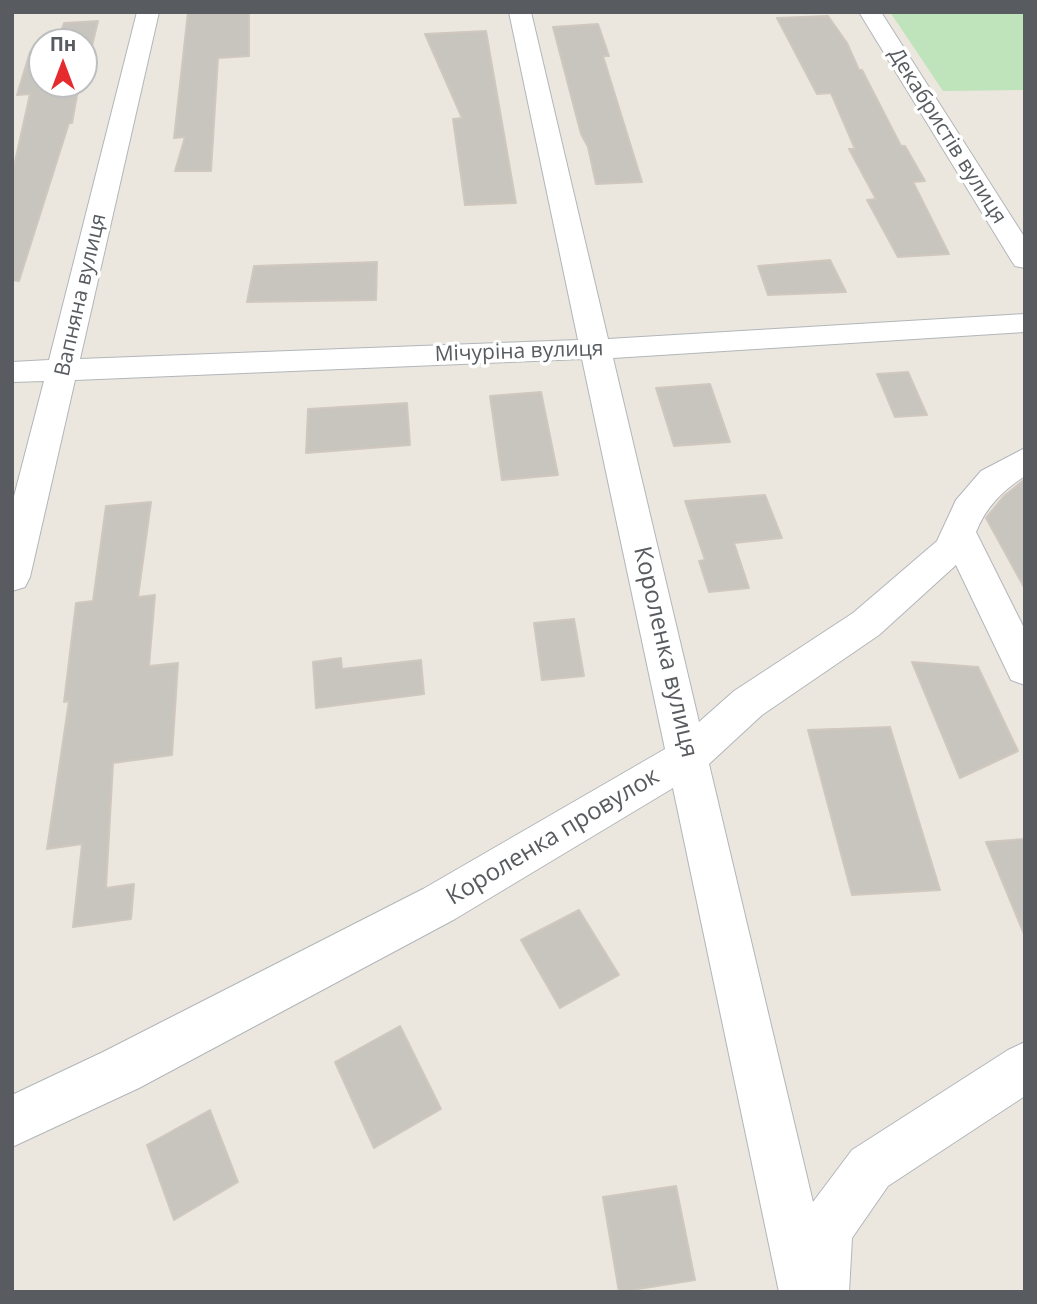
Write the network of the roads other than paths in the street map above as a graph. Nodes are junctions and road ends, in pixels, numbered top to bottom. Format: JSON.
{"nodes":[{"id":1,"x":148,"y":12,"type":"edge"},
{"id":2,"x":520,"y":12,"type":"edge"},
{"id":3,"x":870,"y":12,"type":"edge"},
{"id":4,"x":1025,"y":260,"type":"edge"},
{"id":5,"x":1025,"y":323,"type":"edge"},
{"id":6,"x":597,"y":349,"type":"junction"},
{"id":7,"x":64,"y":370,"type":"junction"},
{"id":8,"x":12,"y":372,"type":"edge"},
{"id":9,"x":1025,"y":460,"type":"edge"},
{"id":10,"x":958,"y":532,"type":"junction"},
{"id":11,"x":12,"y":577,"type":"edge"},
{"id":12,"x":1025,"y":669,"type":"edge"},
{"id":13,"x":688,"y":757,"type":"junction"},
{"id":14,"x":1025,"y":1067,"type":"edge"},
{"id":15,"x":12,"y":1122,"type":"edge"},
{"id":16,"x":807,"y":1292,"type":"edge"},
{"id":17,"x":821,"y":1292,"type":"edge"}],
"edges":[{"from":1,"to":7,"type":"street","name":"Вапняна вулиця"},
{"from":2,"to":6,"type":"street","name":"Короленка вулиця"},
{"from":3,"to":4,"type":"street","name":"Декабристів вулиця"},
{"from":5,"to":6,"type":"street","name":"Мічуріна вулиця"},
{"from":6,"to":7,"type":"street","name":"Мічуріна вулиця"},
{"from":6,"to":13,"type":"street","name":"Короленка вулиця"},
{"from":7,"to":8,"type":"street","name":"Мічуріна вулиця"},
{"from":7,"to":11,"type":"street","name":"Вапняна вулиця"},
{"from":9,"to":10,"type":"street","name":"Короленка провулок"},
{"from":10,"to":12,"type":"street"},
{"from":10,"to":13,"type":"street","name":"Короленка провулок"},
{"from":13,"to":15,"type":"street","name":"Короленка провулок"},
{"from":13,"to":16,"type":"street","name":"Короленка вулиця"},
{"from":14,"to":17,"type":"street"}]}
